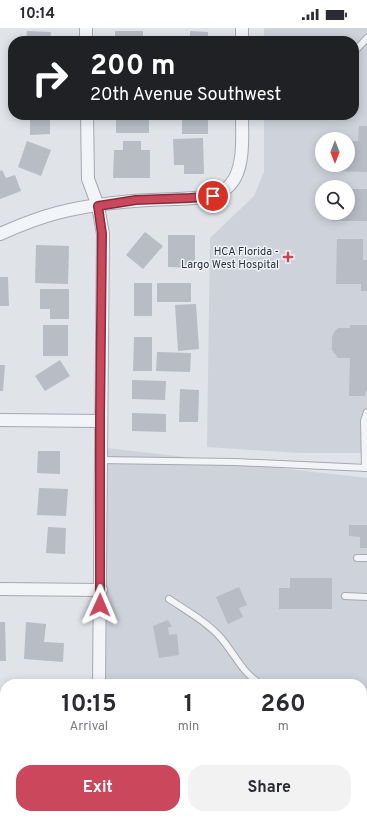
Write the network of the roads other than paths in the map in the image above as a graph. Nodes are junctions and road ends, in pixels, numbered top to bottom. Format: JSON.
{"nodes":[{"id":1,"x":367,"y":38,"type":"edge"},
{"id":2,"x":359,"y":47,"type":"edge"},
{"id":3,"x":87,"y":120,"type":"edge"},
{"id":4,"x":242,"y":120,"type":"edge"},
{"id":5,"x":98,"y":206,"type":"junction"},
{"id":6,"x":0,"y":234,"type":"edge"},
{"id":7,"x":367,"y":412,"type":"edge"},
{"id":8,"x":0,"y":420,"type":"edge"},
{"id":9,"x":100,"y":420,"type":"junction"},
{"id":10,"x":366,"y":421,"type":"edge"},
{"id":11,"x":100,"y":460,"type":"junction"},
{"id":12,"x":366,"y":468,"type":"edge"},
{"id":13,"x":356,"y":558,"type":"dead end"},
{"id":14,"x":367,"y":558,"type":"edge"},
{"id":15,"x":0,"y":588,"type":"edge"},
{"id":16,"x":101,"y":590,"type":"junction"},
{"id":17,"x":345,"y":596,"type":"dead end"},
{"id":18,"x":367,"y":597,"type":"edge"},
{"id":19,"x":169,"y":599,"type":"dead end"},
{"id":20,"x":99,"y":679,"type":"edge"},
{"id":21,"x":251,"y":679,"type":"edge"}],
"edges":[{"from":1,"to":2,"type":"lane"},
{"from":3,"to":5,"type":"street"},
{"from":4,"to":5,"type":"street"},
{"from":5,"to":6,"type":"street"},
{"from":5,"to":9,"type":"street"},
{"from":7,"to":10,"type":"lane"},
{"from":8,"to":9,"type":"street"},
{"from":9,"to":11,"type":"street"},
{"from":10,"to":12,"type":"lane"},
{"from":11,"to":12,"type":"lane"},
{"from":11,"to":16,"type":"street"},
{"from":13,"to":14,"type":"lane"},
{"from":15,"to":16,"type":"street"},
{"from":16,"to":20,"type":"street"},
{"from":17,"to":18,"type":"lane"},
{"from":19,"to":21,"type":"lane"}]}
